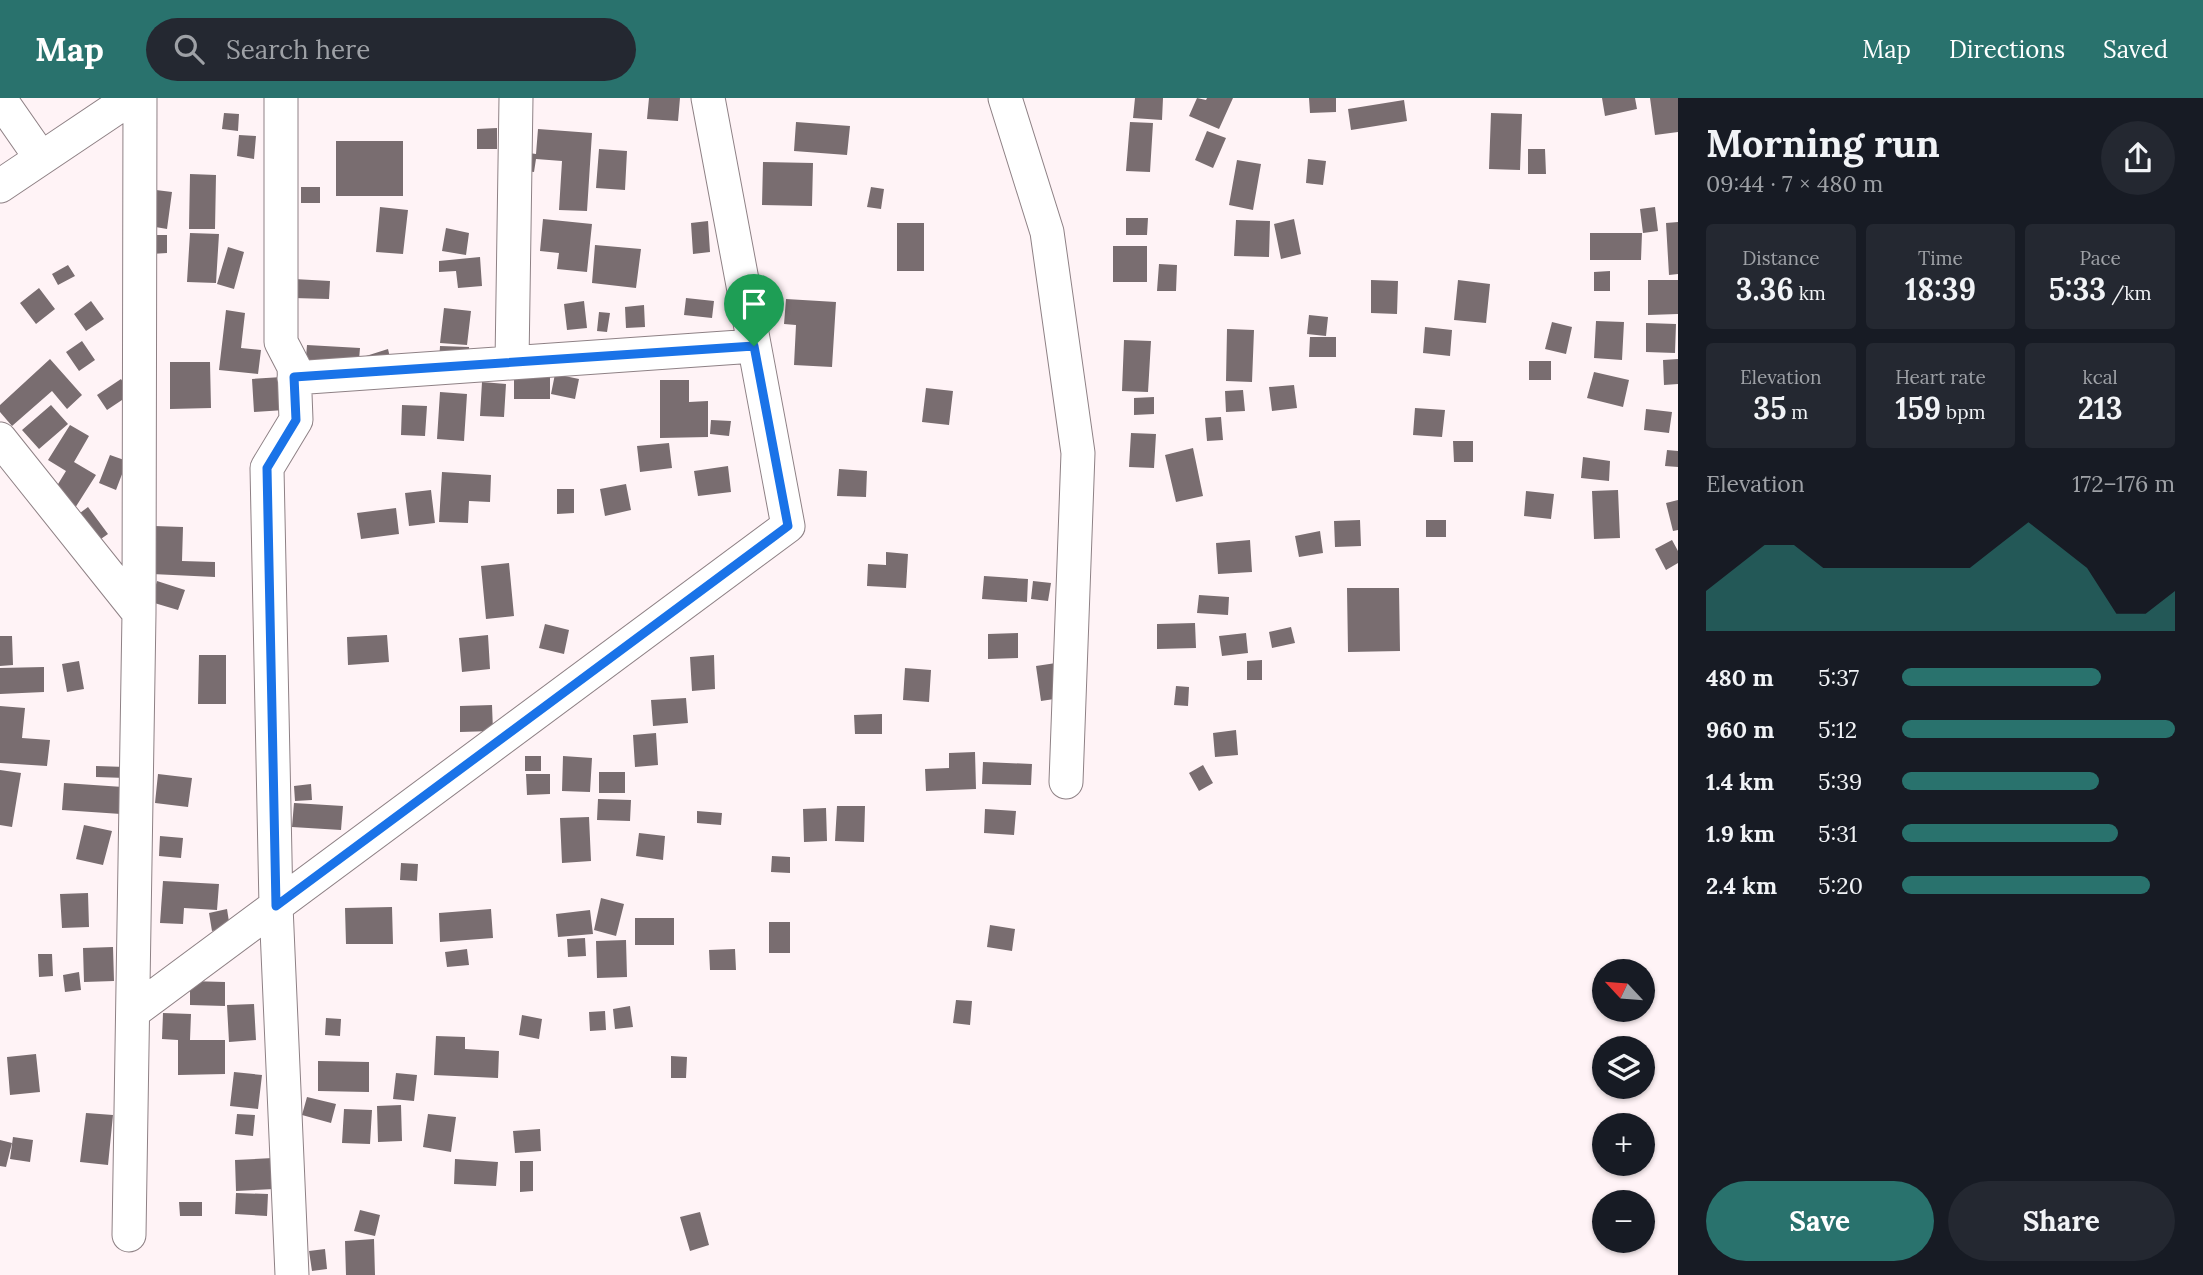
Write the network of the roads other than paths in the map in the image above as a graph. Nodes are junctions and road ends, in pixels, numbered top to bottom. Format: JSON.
{"nodes":[{"id":1,"x":131,"y":98,"type":"edge"},
{"id":2,"x":140,"y":98,"type":"edge"},
{"id":3,"x":281,"y":98,"type":"edge"},
{"id":4,"x":516,"y":98,"type":"edge"},
{"id":5,"x":708,"y":98,"type":"edge"},
{"id":6,"x":0,"y":99,"type":"edge"},
{"id":7,"x":1010,"y":99,"type":"edge"},
{"id":8,"x":41,"y":158,"type":"junction"},
{"id":9,"x":0,"y":186,"type":"edge"},
{"id":10,"x":754,"y":346,"type":"junction"},
{"id":11,"x":512,"y":362,"type":"junction"},
{"id":12,"x":294,"y":377,"type":"junction"},
{"id":13,"x":0,"y":439,"type":"edge"},
{"id":14,"x":139,"y":613,"type":"junction"},
{"id":15,"x":1066,"y":782,"type":"dead end"},
{"id":16,"x":276,"y":906,"type":"junction"},
{"id":17,"x":133,"y":1012,"type":"junction"},
{"id":18,"x":129,"y":1235,"type":"dead end"},
{"id":19,"x":292,"y":1275,"type":"edge"}],
"edges":[{"from":1,"to":8,"type":"street"},
{"from":2,"to":14,"type":"street"},
{"from":3,"to":12,"type":"street"},
{"from":4,"to":11,"type":"street"},
{"from":5,"to":10,"type":"street"},
{"from":6,"to":8,"type":"street"},
{"from":7,"to":15,"type":"street"},
{"from":8,"to":9,"type":"street"},
{"from":10,"to":11,"type":"street"},
{"from":10,"to":16,"type":"street"},
{"from":11,"to":12,"type":"street"},
{"from":12,"to":16,"type":"street"},
{"from":13,"to":14,"type":"street"},
{"from":14,"to":17,"type":"street"},
{"from":16,"to":17,"type":"street"},
{"from":16,"to":19,"type":"street"},
{"from":17,"to":18,"type":"street"}]}
